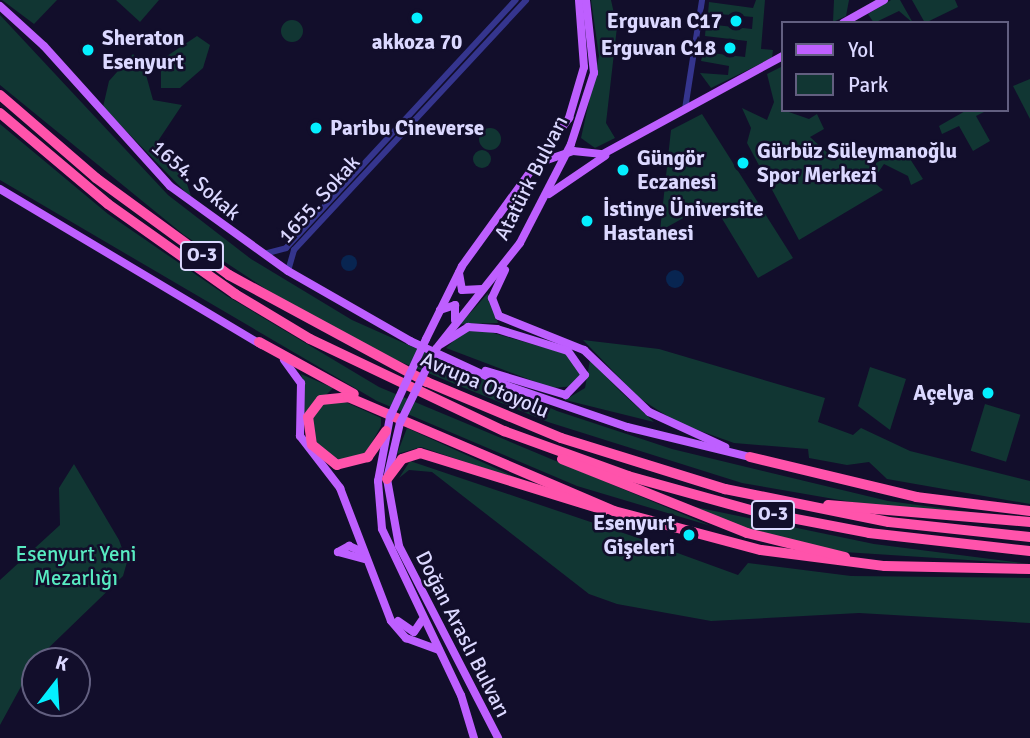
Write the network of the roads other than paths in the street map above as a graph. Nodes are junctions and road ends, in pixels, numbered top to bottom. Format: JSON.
{"nodes":[{"id":1,"x":516,"y":0,"type":"edge"},
{"id":2,"x":526,"y":0,"type":"edge"},
{"id":3,"x":579,"y":0,"type":"edge"},
{"id":4,"x":586,"y":0,"type":"edge"},
{"id":5,"x":702,"y":0,"type":"edge"},
{"id":6,"x":884,"y":0,"type":"edge"},
{"id":7,"x":0,"y":6,"type":"edge"},
{"id":8,"x":847,"y":21,"type":"edge"},
{"id":9,"x":490,"y":33,"type":"junction"},
{"id":10,"x":782,"y":57,"type":"edge"},
{"id":11,"x":0,"y":95,"type":"edge"},
{"id":12,"x":685,"y":109,"type":"junction"},
{"id":13,"x":0,"y":113,"type":"edge"},
{"id":14,"x":666,"y":120,"type":"junction"},
{"id":15,"x":577,"y":129,"type":"junction"},
{"id":16,"x":568,"y":152,"type":"junction"},
{"id":17,"x":582,"y":152,"type":"junction"},
{"id":18,"x":540,"y":163,"type":"junction"},
{"id":19,"x":0,"y":189,"type":"edge"},
{"id":20,"x":544,"y":199,"type":"junction"},
{"id":21,"x":520,"y":243,"type":"junction"},
{"id":22,"x":261,"y":254,"type":"junction"},
{"id":23,"x":462,"y":266,"type":"junction"},
{"id":24,"x":288,"y":271,"type":"junction"},
{"id":25,"x":488,"y":285,"type":"junction"},
{"id":26,"x":437,"y":314,"type":"junction"},
{"id":27,"x":455,"y":320,"type":"junction"},
{"id":28,"x":259,"y":342,"type":"junction"},
{"id":29,"x":438,"y":353,"type":"junction"},
{"id":30,"x":386,"y":414,"type":"junction"},
{"id":31,"x":400,"y":423,"type":"joint"},
{"id":32,"x":386,"y":431,"type":"junction"},
{"id":33,"x":525,"y":439,"type":"junction"},
{"id":34,"x":750,"y":457,"type":"junction"},
{"id":35,"x":387,"y":479,"type":"junction"},
{"id":36,"x":785,"y":502,"type":"junction"},
{"id":37,"x":614,"y":511,"type":"junction"},
{"id":38,"x":1030,"y":511,"type":"edge"},
{"id":39,"x":1030,"y":522,"type":"edge"},
{"id":40,"x":1030,"y":537,"type":"edge"},
{"id":41,"x":360,"y":549,"type":"junction"},
{"id":42,"x":1030,"y":551,"type":"edge"},
{"id":43,"x":363,"y":559,"type":"junction"},
{"id":44,"x":885,"y":566,"type":"junction"},
{"id":45,"x":1030,"y":569,"type":"edge"},
{"id":46,"x":420,"y":625,"type":"junction"},
{"id":47,"x":416,"y":644,"type":"junction"},
{"id":48,"x":439,"y":650,"type":"junction"},
{"id":49,"x":496,"y":736,"type":"edge"},
{"id":50,"x":476,"y":738,"type":"edge"}],
"edges":[{"from":1,"to":9,"type":"street","name":"1655. Sokak"},
{"from":2,"to":9,"type":"street","name":"1655. Sokak"},
{"from":3,"to":18,"type":"main road","name":"Atatürk Bulvarı"},
{"from":4,"to":15,"type":"main road","name":"Atatürk Bulvarı"},
{"from":5,"to":12,"type":"street"},
{"from":6,"to":8,"type":"main road"},
{"from":7,"to":22,"type":"main road","name":"1654. Sokak"},
{"from":9,"to":22,"type":"street","name":"1655. Sokak"},
{"from":9,"to":24,"type":"street","name":"1655. Sokak"},
{"from":10,"to":12,"type":"main road"},
{"from":11,"to":36,"type":"highway","name":"Avrupa Otoyolu","number":"O-3"},
{"from":12,"to":14,"type":"main road"},
{"from":13,"to":33,"type":"highway","name":"Avrupa Otoyolu","number":"O-3"},
{"from":14,"to":17,"type":"main road"},
{"from":14,"to":20,"type":"main road"},
{"from":15,"to":16,"type":"main road","name":"Atatürk Bulvarı"},
{"from":15,"to":17,"type":"main road"},
{"from":16,"to":17,"type":"main road"},
{"from":16,"to":18,"type":"main road"},
{"from":16,"to":20,"type":"main road","name":"Atatürk Bulvarı"},
{"from":18,"to":23,"type":"main road","name":"Atatürk Bulvarı"},
{"from":19,"to":28,"type":"main road"},
{"from":20,"to":21,"type":"main road","name":"Atatürk Bulvarı"},
{"from":21,"to":25,"type":"main road","name":"Atatürk Bulvarı"},
{"from":21,"to":34,"type":"main road"},
{"from":22,"to":24,"type":"main road","name":"1654. Sokak"},
{"from":23,"to":25,"type":"main road"},
{"from":23,"to":26,"type":"main road","name":"Atatürk Bulvarı"},
{"from":24,"to":29,"type":"main road","name":"1654. Sokak"},
{"from":25,"to":27,"type":"main road","name":"Atatürk Bulvarı"},
{"from":26,"to":27,"type":"main road"},
{"from":26,"to":30,"type":"main road","name":"Atatürk Bulvarı","bridge":true},
{"from":27,"to":29,"type":"main road","name":"Atatürk Bulvarı"},
{"from":28,"to":30,"type":"highway"},
{"from":28,"to":41,"type":"main road"},
{"from":29,"to":29,"type":"main road"},
{"from":29,"to":31,"type":"main road","name":"Atatürk Bulvarı","bridge":true},
{"from":29,"to":34,"type":"main road"},
{"from":30,"to":32,"type":"main road","name":"Doğan Araslı Bulvarı"},
{"from":30,"to":32,"type":"highway"},
{"from":30,"to":37,"type":"highway"},
{"from":31,"to":35,"type":"main road","name":"Doğan Araslı Bulvarı"},
{"from":32,"to":46,"type":"main road","name":"Doğan Araslı Bulvarı"},
{"from":33,"to":42,"type":"highway","name":"Avrupa Otoyolu","number":"O-3"},
{"from":33,"to":44,"type":"highway"},
{"from":34,"to":38,"type":"highway"},
{"from":35,"to":37,"type":"highway"},
{"from":35,"to":49,"type":"main road","name":"Doğan Araslı Bulvarı"},
{"from":36,"to":39,"type":"highway"},
{"from":36,"to":40,"type":"highway","name":"Avrupa Otoyolu","number":"O-3"},
{"from":37,"to":44,"type":"highway"},
{"from":41,"to":43,"type":"main road"},
{"from":41,"to":43,"type":"main road"},
{"from":41,"to":46,"type":"main road"},
{"from":43,"to":47,"type":"main road"},
{"from":44,"to":45,"type":"highway"},
{"from":46,"to":47,"type":"main road"},
{"from":46,"to":48,"type":"main road","name":"Doğan Araslı Bulvarı"},
{"from":47,"to":48,"type":"main road"},
{"from":48,"to":50,"type":"main road","name":"Doğan Araslı Bulvarı"}]}
